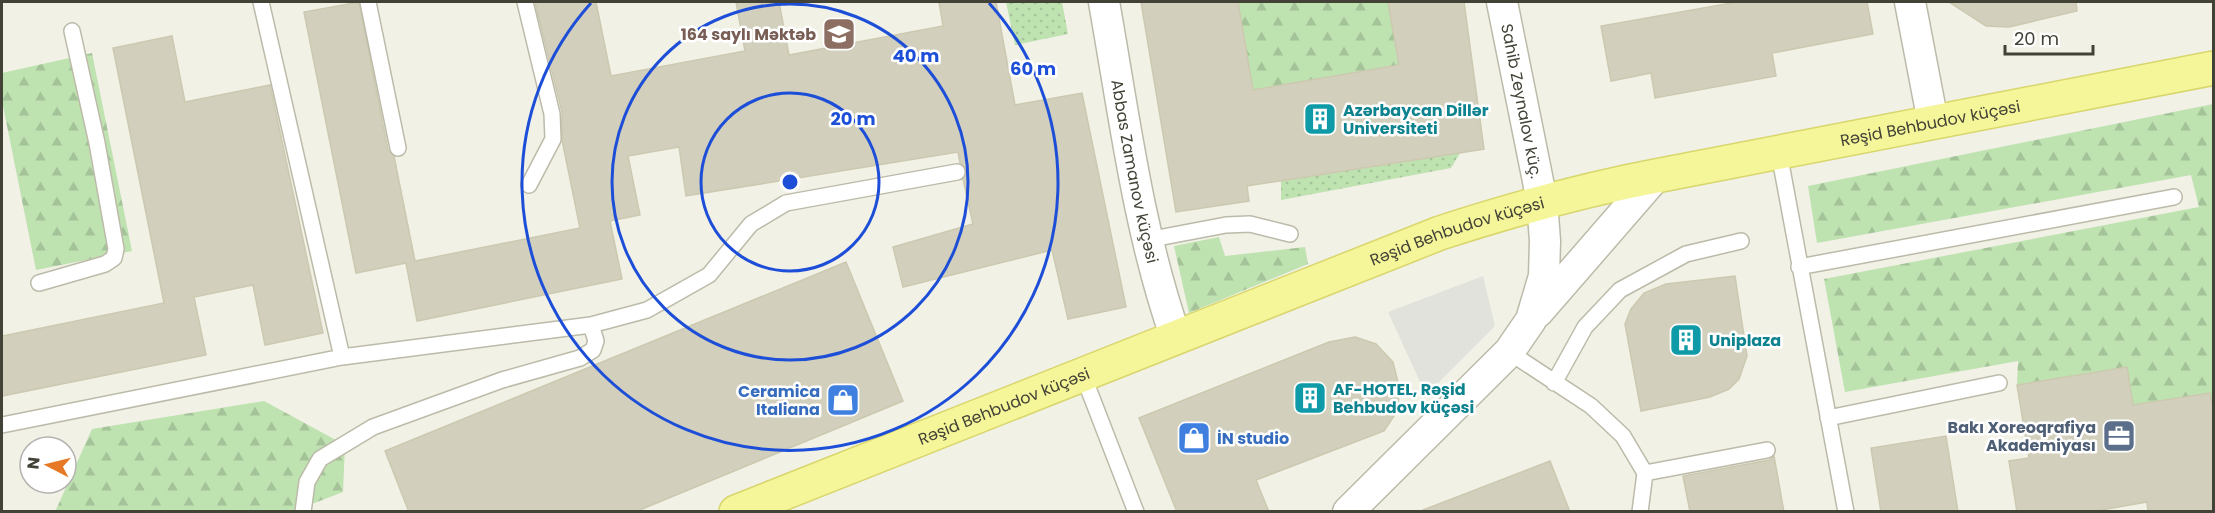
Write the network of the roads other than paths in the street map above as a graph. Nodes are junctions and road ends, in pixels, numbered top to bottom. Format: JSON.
{"nodes":[{"id":1,"x":261,"y":2,"type":"edge"},
{"id":2,"x":368,"y":2,"type":"edge"},
{"id":3,"x":525,"y":2,"type":"edge"},
{"id":4,"x":1104,"y":2,"type":"edge"},
{"id":5,"x":1502,"y":2,"type":"edge"},
{"id":6,"x":1910,"y":2,"type":"edge"},
{"id":7,"x":72,"y":31,"type":"dead end"},
{"id":8,"x":2214,"y":68,"type":"edge"},
{"id":9,"x":1933,"y":122,"type":"junction"},
{"id":10,"x":398,"y":148,"type":"dead end"},
{"id":11,"x":1779,"y":153,"type":"junction"},
{"id":12,"x":957,"y":172,"type":"dead end"},
{"id":13,"x":1656,"y":176,"type":"junction"},
{"id":14,"x":529,"y":185,"type":"dead end"},
{"id":15,"x":2174,"y":197,"type":"dead end"},
{"id":16,"x":1542,"y":201,"type":"junction"},
{"id":17,"x":1290,"y":234,"type":"dead end"},
{"id":18,"x":1147,"y":240,"type":"junction"},
{"id":19,"x":1741,"y":240,"type":"dead end"},
{"id":20,"x":1800,"y":267,"type":"junction"},
{"id":21,"x":39,"y":283,"type":"dead end"},
{"id":22,"x":1532,"y":320,"type":"junction"},
{"id":23,"x":591,"y":324,"type":"junction"},
{"id":24,"x":1176,"y":338,"type":"junction"},
{"id":25,"x":1509,"y":352,"type":"junction"},
{"id":26,"x":342,"y":357,"type":"junction"},
{"id":27,"x":1083,"y":375,"type":"junction"},
{"id":28,"x":1554,"y":383,"type":"junction"},
{"id":29,"x":1999,"y":383,"type":"dead end"},
{"id":30,"x":1828,"y":418,"type":"junction"},
{"id":31,"x":2,"y":425,"type":"edge"},
{"id":32,"x":1767,"y":450,"type":"dead end"},
{"id":33,"x":1645,"y":473,"type":"junction"},
{"id":34,"x":303,"y":512,"type":"edge"},
{"id":35,"x":736,"y":512,"type":"edge"},
{"id":36,"x":1136,"y":512,"type":"edge"},
{"id":37,"x":1348,"y":512,"type":"edge"},
{"id":38,"x":1640,"y":512,"type":"edge"},
{"id":39,"x":1846,"y":512,"type":"edge"}],
"edges":[{"from":1,"to":26,"type":"lane"},
{"from":2,"to":10,"type":"lane"},
{"from":3,"to":14,"type":"lane"},
{"from":4,"to":18,"type":"street","name":"Abbas Zamanov küçəsi"},
{"from":5,"to":16,"type":"street","name":"Sahib Zeynalov küç."},
{"from":6,"to":9,"type":"street"},
{"from":7,"to":21,"type":"lane"},
{"from":8,"to":9,"type":"main road","name":"Rəşid Behbudov küçəsi"},
{"from":9,"to":11,"type":"main road","name":"Rəşid Behbudov küçəsi"},
{"from":11,"to":13,"type":"main road","name":"Rəşid Behbudov küçəsi"},
{"from":11,"to":20,"type":"lane"},
{"from":12,"to":23,"type":"lane"},
{"from":13,"to":16,"type":"main road","name":"Rəşid Behbudov küçəsi"},
{"from":13,"to":22,"type":"street"},
{"from":15,"to":20,"type":"lane"},
{"from":16,"to":22,"type":"street","name":"Sahib Zeynalov küç."},
{"from":16,"to":24,"type":"main road","name":"Rəşid Behbudov küçəsi"},
{"from":17,"to":18,"type":"lane"},
{"from":18,"to":24,"type":"street","name":"Abbas Zamanov küçəsi"},
{"from":19,"to":28,"type":"lane"},
{"from":20,"to":30,"type":"lane"},
{"from":22,"to":25,"type":"street"},
{"from":23,"to":26,"type":"lane"},
{"from":23,"to":34,"type":"lane"},
{"from":24,"to":27,"type":"main road","name":"Rəşid Behbudov küçəsi"},
{"from":25,"to":28,"type":"lane"},
{"from":25,"to":37,"type":"street"},
{"from":26,"to":31,"type":"lane"},
{"from":27,"to":35,"type":"main road","name":"Rəşid Behbudov küçəsi"},
{"from":27,"to":36,"type":"lane"},
{"from":28,"to":33,"type":"lane"},
{"from":29,"to":30,"type":"lane"},
{"from":30,"to":39,"type":"lane"},
{"from":32,"to":33,"type":"lane"},
{"from":33,"to":38,"type":"lane"}]}
